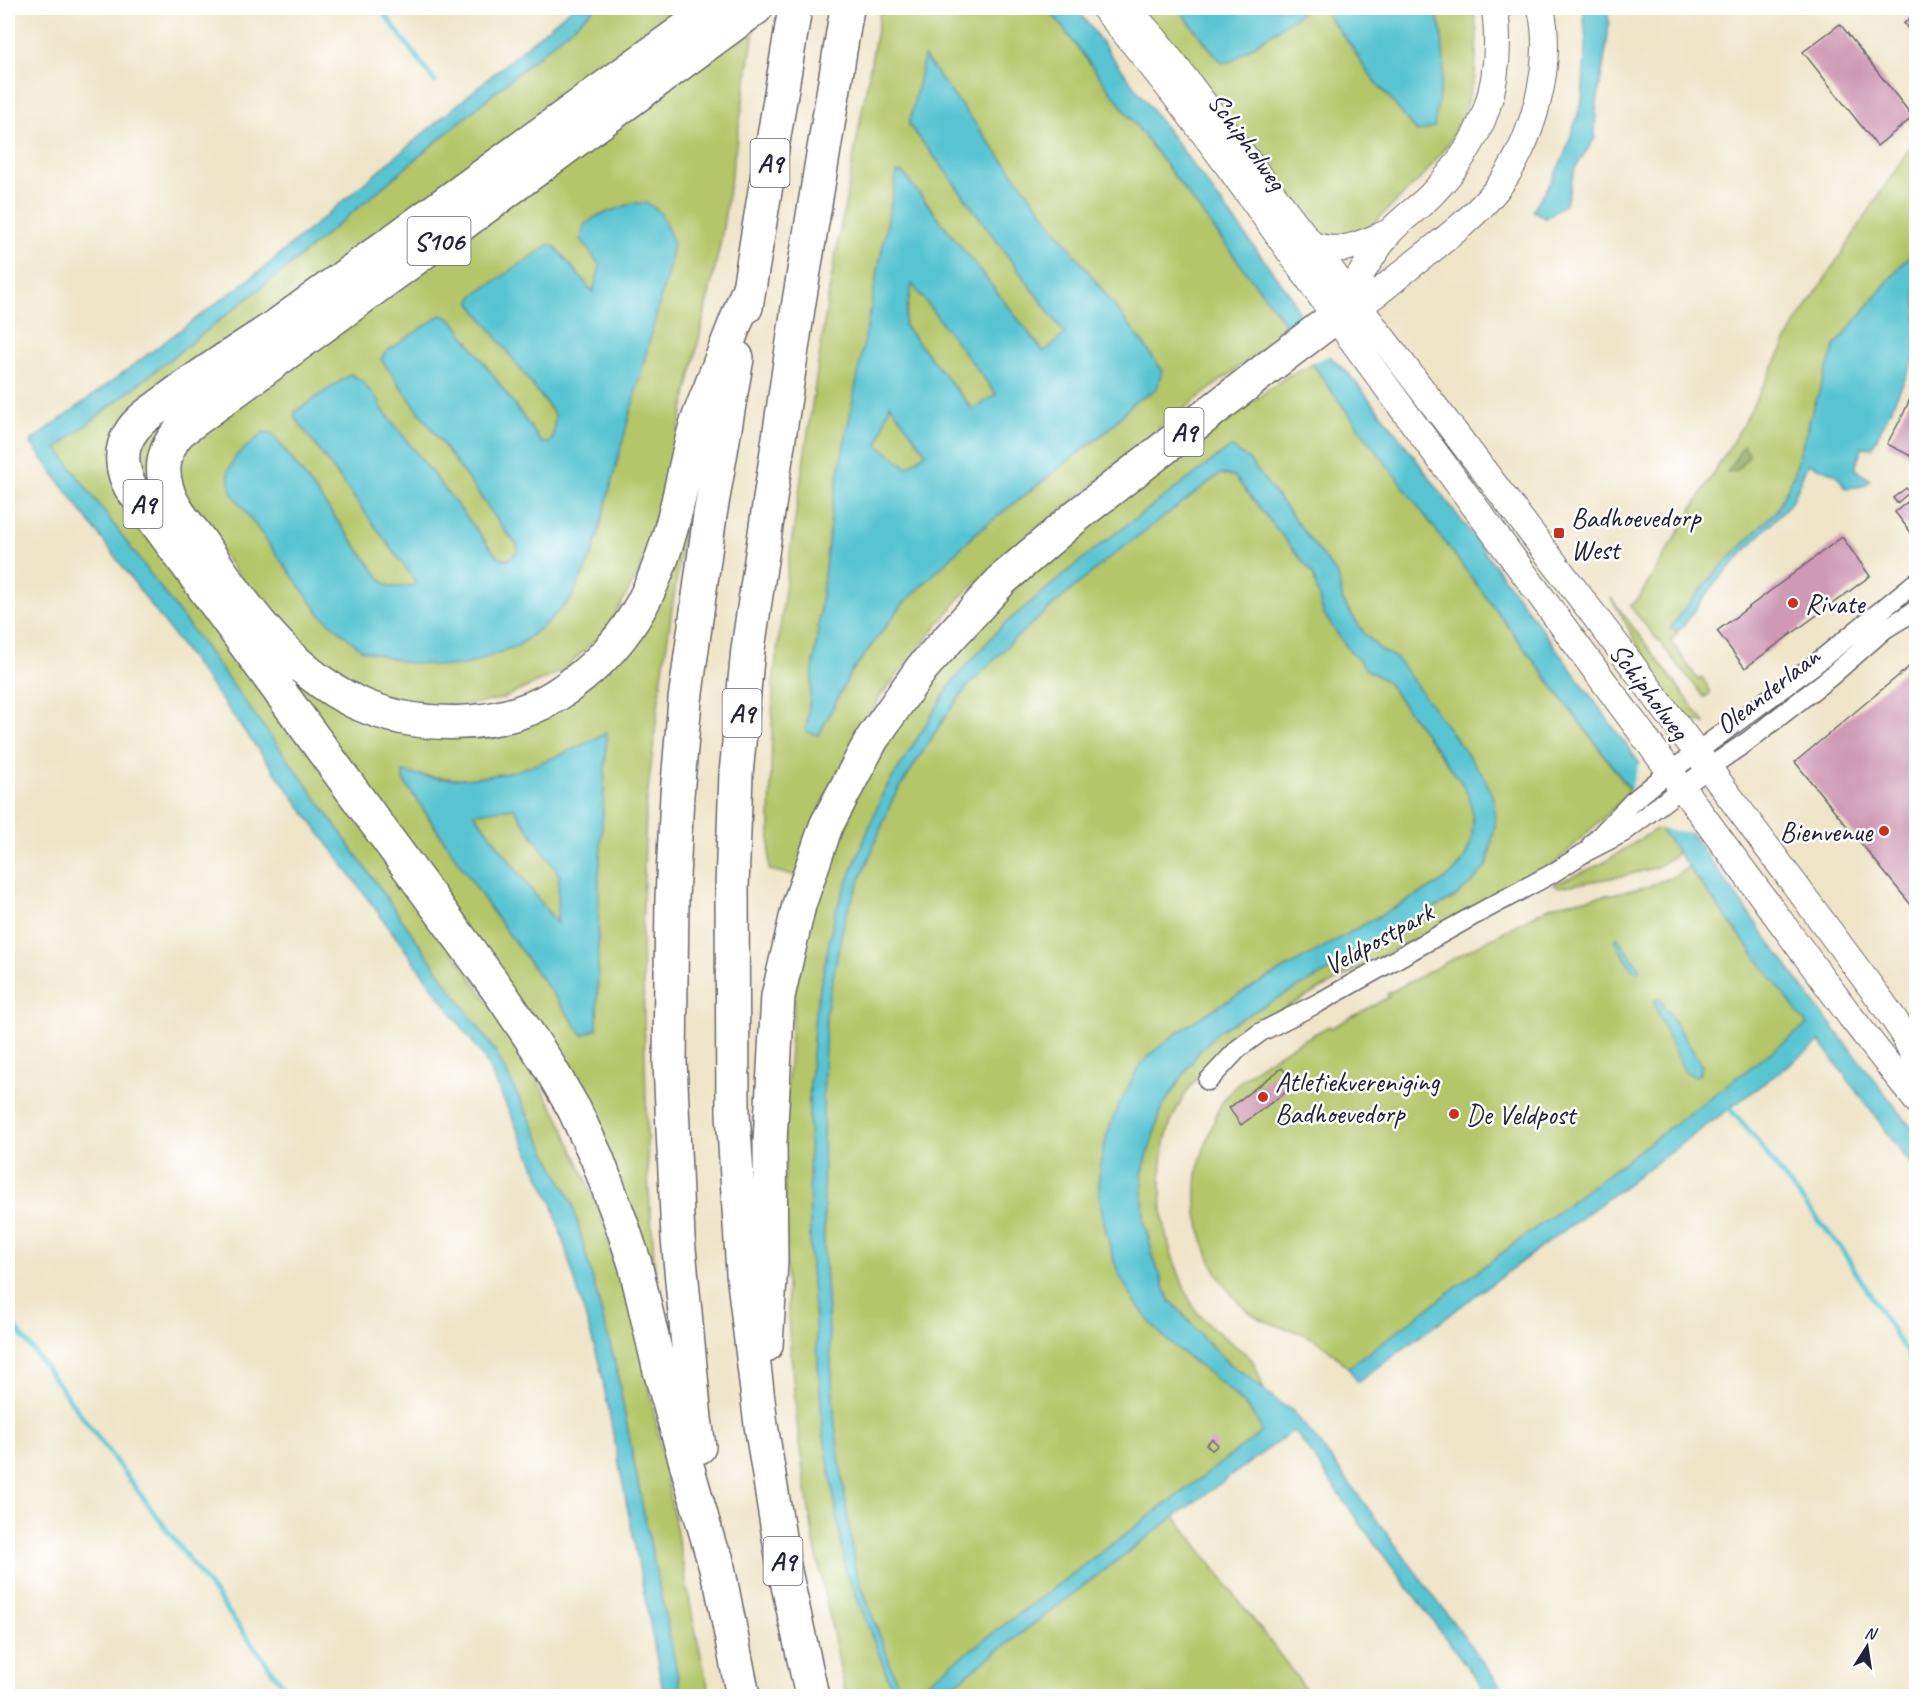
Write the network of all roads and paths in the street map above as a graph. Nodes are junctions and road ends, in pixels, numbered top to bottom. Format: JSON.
{"nodes":[{"id":1,"x":714,"y":8,"type":"edge"},
{"id":2,"x":756,"y":8,"type":"edge"},
{"id":3,"x":795,"y":8,"type":"edge"},
{"id":4,"x":847,"y":8,"type":"edge"},
{"id":5,"x":1104,"y":8,"type":"edge"},
{"id":6,"x":1127,"y":8,"type":"edge"},
{"id":7,"x":1495,"y":8,"type":"edge"},
{"id":8,"x":1541,"y":8,"type":"edge"},
{"id":9,"x":691,"y":39,"type":"junction"},
{"id":10,"x":1390,"y":232,"type":"junction"},
{"id":11,"x":1311,"y":244,"type":"junction"},
{"id":12,"x":750,"y":285,"type":"junction"},
{"id":13,"x":1343,"y":310,"type":"junction"},
{"id":14,"x":238,"y":351,"type":"joint"},
{"id":15,"x":179,"y":432,"type":"joint"},
{"id":16,"x":1916,"y":572,"type":"edge"},
{"id":17,"x":1917,"y":610,"type":"edge"},
{"id":18,"x":1701,"y":760,"type":"junction"},
{"id":19,"x":1671,"y":784,"type":"junction"},
{"id":20,"x":1584,"y":853,"type":"junction"},
{"id":21,"x":1917,"y":1061,"type":"edge"},
{"id":22,"x":1208,"y":1081,"type":"dead end"},
{"id":23,"x":1917,"y":1100,"type":"edge"},
{"id":24,"x":761,"y":1425,"type":"junction"},
{"id":25,"x":719,"y":1579,"type":"junction"},
{"id":26,"x":743,"y":1696,"type":"edge"},
{"id":27,"x":812,"y":1696,"type":"edge"}],
"edges":[{"from":1,"to":9,"type":"highway","number":"S106"},
{"from":2,"to":9,"type":"highway","number":"S106"},
{"from":3,"to":12,"type":"highway","number":"A9"},
{"from":4,"to":24,"type":"highway","number":"A9"},
{"from":5,"to":13,"type":"main road","name":"Schipholweg"},
{"from":6,"to":11,"type":"main road","name":"Schipholweg"},
{"from":7,"to":10,"type":"main road"},
{"from":8,"to":13,"type":"main road"},
{"from":9,"to":14,"type":"highway","number":"S106"},
{"from":9,"to":15,"type":"highway","number":"S106"},
{"from":10,"to":11,"type":"main road"},
{"from":10,"to":13,"type":"main road"},
{"from":11,"to":13,"type":"main road","name":"Schipholweg"},
{"from":12,"to":15,"type":"highway","number":"A9"},
{"from":12,"to":25,"type":"highway","number":"A9"},
{"from":13,"to":18,"type":"main road","name":"Schipholweg"},
{"from":13,"to":19,"type":"main road","name":"Schipholweg"},
{"from":13,"to":24,"type":"highway","number":"A9"},
{"from":14,"to":25,"type":"highway","number":"A9"},
{"from":16,"to":18,"type":"street","name":"Oleanderlaan"},
{"from":17,"to":18,"type":"street","name":"Oleanderlaan"},
{"from":18,"to":19,"type":"street"},
{"from":18,"to":21,"type":"main road","name":"Schipholweg"},
{"from":19,"to":20,"type":"street","name":"Veldpostpark"},
{"from":19,"to":20,"type":"street","name":"Veldpostpark"},
{"from":19,"to":23,"type":"main road","name":"Schipholweg"},
{"from":20,"to":22,"type":"street","name":"Veldpostpark"},
{"from":24,"to":27,"type":"highway","number":"A9"},
{"from":25,"to":26,"type":"highway","number":"A9"}]}
